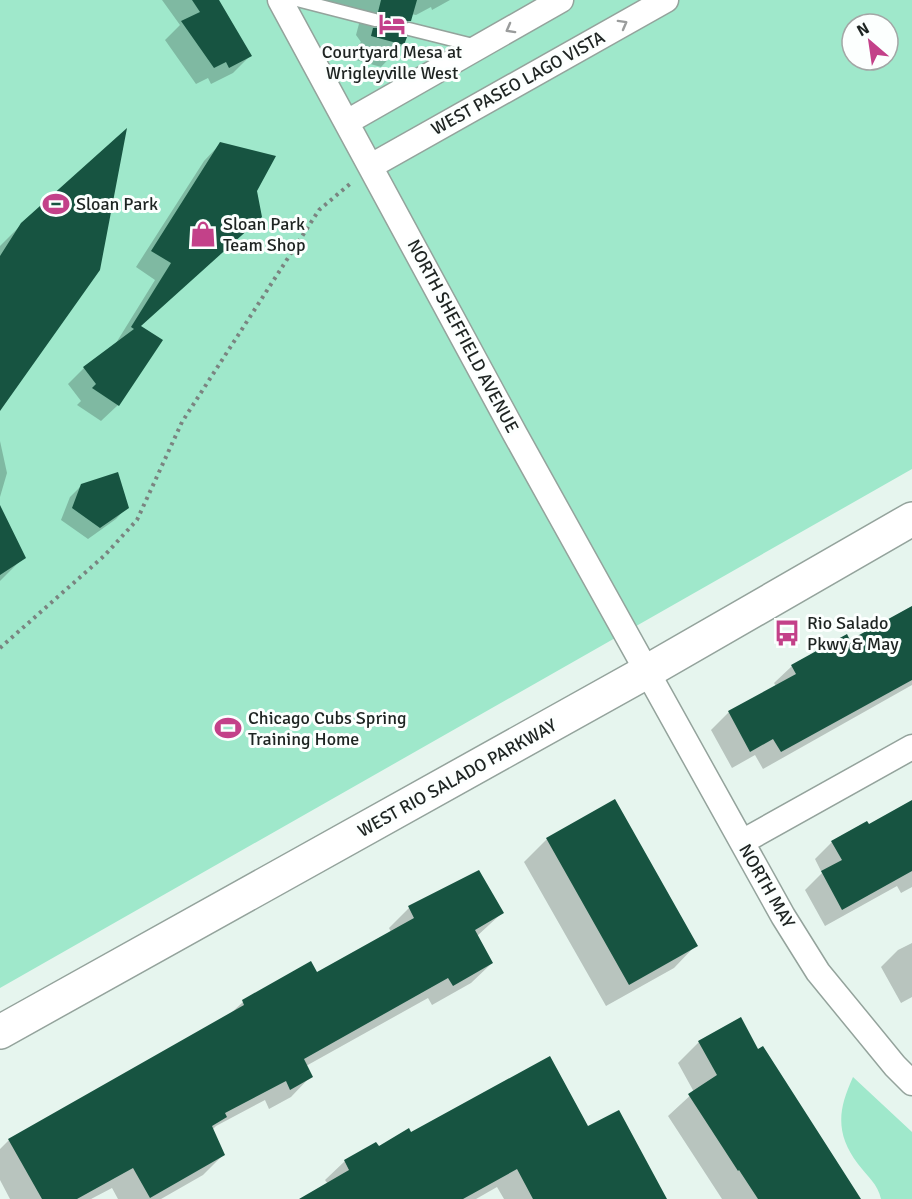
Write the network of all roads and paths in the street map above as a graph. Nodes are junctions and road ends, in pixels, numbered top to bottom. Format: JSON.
{"nodes":[{"id":1,"x":280,"y":0,"type":"edge"},
{"id":2,"x":297,"y":0,"type":"edge"},
{"id":3,"x":561,"y":0,"type":"edge"},
{"id":4,"x":666,"y":0,"type":"edge"},
{"id":5,"x":375,"y":20,"type":"dead end"},
{"id":6,"x":409,"y":29,"type":"dead end"},
{"id":7,"x":478,"y":47,"type":"junction"},
{"id":8,"x":346,"y":122,"type":"junction"},
{"id":9,"x":371,"y":166,"type":"junction"},
{"id":10,"x":912,"y":519,"type":"edge"},
{"id":11,"x":0,"y":648,"type":"edge"},
{"id":12,"x":648,"y":671,"type":"junction"},
{"id":13,"x":912,"y":747,"type":"edge"},
{"id":14,"x":742,"y":842,"type":"junction"},
{"id":15,"x":0,"y":1032,"type":"edge"},
{"id":16,"x":912,"y":1083,"type":"edge"}],
"edges":[{"from":1,"to":8,"type":"street","name":"NORTH SHEFFIELD AVENUE"},
{"from":2,"to":5,"type":"lane"},
{"from":3,"to":7,"type":"street","one_way":true},
{"from":9,"to":4,"type":"street","name":"WEST PASEO LAGO VISTA","one_way":true},
{"from":6,"to":7,"type":"lane"},
{"from":7,"to":8,"type":"street"},
{"from":8,"to":9,"type":"street","name":"NORTH SHEFFIELD AVENUE"},
{"from":9,"to":11,"type":"path"},
{"from":9,"to":12,"type":"street","name":"NORTH SHEFFIELD AVENUE"},
{"from":10,"to":12,"type":"main road","name":"WEST RIO SALADO PARKWAY"},
{"from":12,"to":14,"type":"street","name":"NORTH MAY"},
{"from":12,"to":15,"type":"main road","name":"WEST RIO SALADO PARKWAY"},
{"from":13,"to":14,"type":"street"},
{"from":14,"to":16,"type":"street","name":"NORTH MAY"}]}
